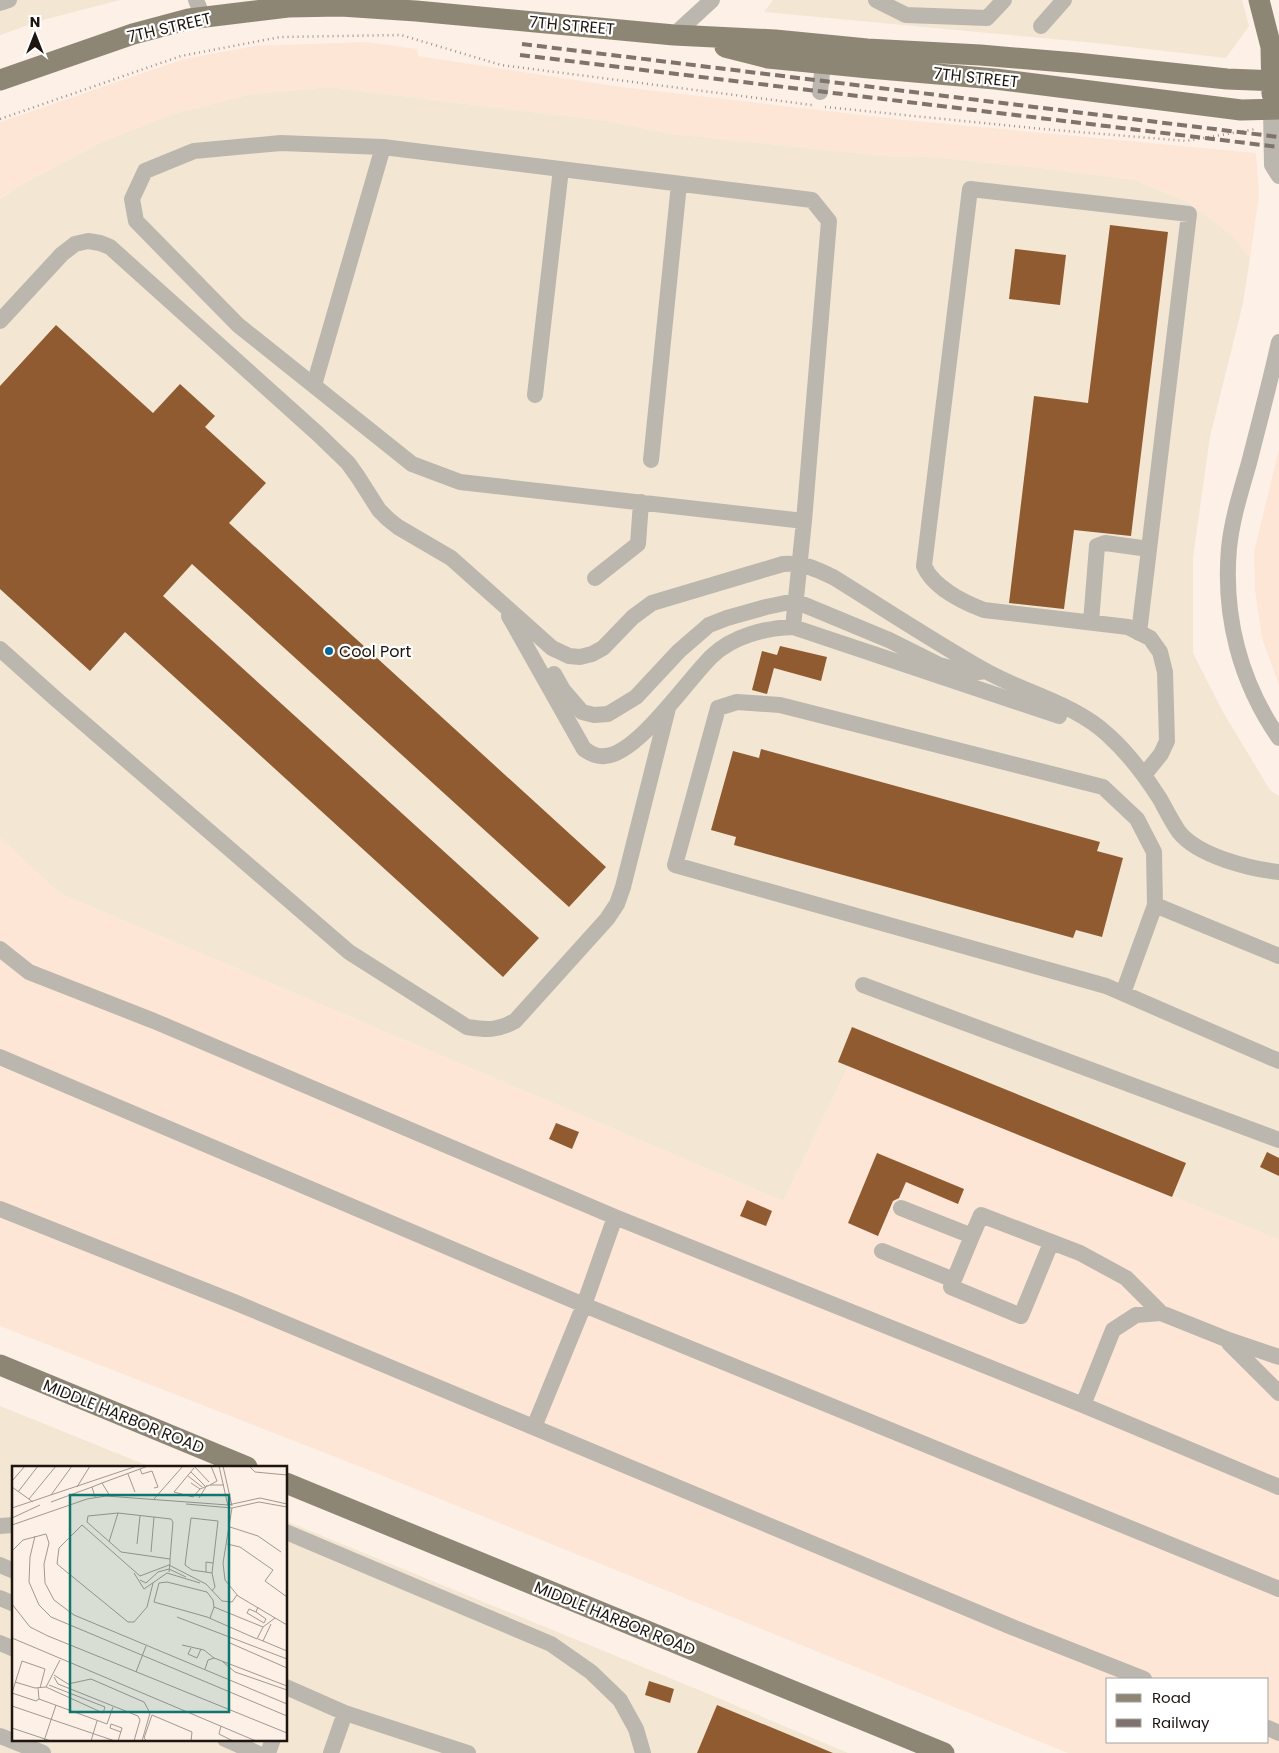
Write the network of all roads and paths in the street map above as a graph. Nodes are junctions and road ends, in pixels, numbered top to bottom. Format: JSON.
{"nodes":[{"id":1,"x":8,"y":0,"type":"edge"},
{"id":2,"x":712,"y":0,"type":"edge"},
{"id":3,"x":876,"y":0,"type":"edge"},
{"id":4,"x":1004,"y":0,"type":"edge"},
{"id":5,"x":1064,"y":0,"type":"edge"},
{"id":6,"x":1259,"y":0,"type":"edge"},
{"id":7,"x":0,"y":3,"type":"edge"},
{"id":8,"x":319,"y":3,"type":"edge"},
{"id":9,"x":200,"y":9,"type":"edge"},
{"id":10,"x":1041,"y":26,"type":"dead end"},
{"id":11,"x":674,"y":35,"type":"junction"},
{"id":12,"x":823,"y":64,"type":"junction"},
{"id":13,"x":0,"y":80,"type":"edge"},
{"id":14,"x":1275,"y":81,"type":"edge"},
{"id":15,"x":820,"y":92,"type":"dead end"},
{"id":16,"x":1275,"y":109,"type":"edge"},
{"id":17,"x":0,"y":119,"type":"edge"},
{"id":18,"x":1250,"y":130,"type":"dead end"},
{"id":19,"x":384,"y":147,"type":"junction"},
{"id":20,"x":562,"y":169,"type":"junction"},
{"id":21,"x":1279,"y":176,"type":"edge"},
{"id":22,"x":679,"y":184,"type":"junction"},
{"id":23,"x":0,"y":321,"type":"edge"},
{"id":24,"x":1279,"y":342,"type":"edge"},
{"id":25,"x":314,"y":385,"type":"junction"},
{"id":26,"x":535,"y":396,"type":"dead end"},
{"id":27,"x":1272,"y":400,"type":"edge"},
{"id":28,"x":651,"y":460,"type":"dead end"},
{"id":29,"x":641,"y":502,"type":"junction"},
{"id":30,"x":804,"y":521,"type":"junction"},
{"id":31,"x":1149,"y":549,"type":"junction"},
{"id":32,"x":799,"y":564,"type":"junction"},
{"id":33,"x":595,"y":578,"type":"dead end"},
{"id":34,"x":485,"y":587,"type":"junction"},
{"id":35,"x":796,"y":601,"type":"junction"},
{"id":36,"x":1091,"y":622,"type":"junction"},
{"id":37,"x":526,"y":626,"type":"junction"},
{"id":38,"x":793,"y":626,"type":"junction"},
{"id":39,"x":1140,"y":633,"type":"junction"},
{"id":40,"x":0,"y":649,"type":"edge"},
{"id":41,"x":986,"y":671,"type":"junction"},
{"id":42,"x":668,"y":708,"type":"junction"},
{"id":43,"x":1110,"y":737,"type":"junction"},
{"id":44,"x":1279,"y":738,"type":"edge"},
{"id":45,"x":1144,"y":776,"type":"junction"},
{"id":46,"x":1279,"y":872,"type":"edge"},
{"id":47,"x":1155,"y":906,"type":"junction"},
{"id":48,"x":0,"y":950,"type":"edge"},
{"id":49,"x":1279,"y":956,"type":"edge"},
{"id":50,"x":863,"y":985,"type":"dead end"},
{"id":51,"x":1123,"y":993,"type":"junction"},
{"id":52,"x":0,"y":1057,"type":"edge"},
{"id":53,"x":1279,"y":1061,"type":"edge"},
{"id":54,"x":1279,"y":1140,"type":"edge"},
{"id":55,"x":901,"y":1208,"type":"dead end"},
{"id":56,"x":0,"y":1209,"type":"edge"},
{"id":57,"x":615,"y":1217,"type":"junction"},
{"id":58,"x":972,"y":1236,"type":"junction"},
{"id":59,"x":1051,"y":1243,"type":"junction"},
{"id":60,"x":882,"y":1251,"type":"dead end"},
{"id":61,"x":954,"y":1280,"type":"junction"},
{"id":62,"x":584,"y":1305,"type":"junction"},
{"id":63,"x":1161,"y":1313,"type":"junction"},
{"id":64,"x":1226,"y":1339,"type":"junction"},
{"id":65,"x":1279,"y":1357,"type":"edge"},
{"id":66,"x":0,"y":1365,"type":"edge"},
{"id":67,"x":1279,"y":1393,"type":"edge"},
{"id":68,"x":1083,"y":1405,"type":"junction"},
{"id":69,"x":534,"y":1427,"type":"junction"},
{"id":70,"x":245,"y":1466,"type":"edge"},
{"id":71,"x":288,"y":1484,"type":"edge"},
{"id":72,"x":1279,"y":1488,"type":"edge"},
{"id":73,"x":288,"y":1533,"type":"edge"},
{"id":74,"x":0,"y":1565,"type":"edge"},
{"id":75,"x":12,"y":1569,"type":"edge"},
{"id":76,"x":1279,"y":1589,"type":"edge"},
{"id":77,"x":0,"y":1598,"type":"edge"},
{"id":78,"x":12,"y":1603,"type":"edge"},
{"id":79,"x":0,"y":1643,"type":"edge"},
{"id":80,"x":12,"y":1648,"type":"edge"},
{"id":81,"x":1141,"y":1678,"type":"edge"},
{"id":82,"x":288,"y":1688,"type":"edge"},
{"id":83,"x":345,"y":1712,"type":"junction"},
{"id":84,"x":0,"y":1736,"type":"edge"},
{"id":85,"x":227,"y":1740,"type":"edge"},
{"id":86,"x":273,"y":1740,"type":"edge"},
{"id":87,"x":43,"y":1753,"type":"edge"},
{"id":88,"x":257,"y":1753,"type":"edge"},
{"id":89,"x":268,"y":1753,"type":"edge"},
{"id":90,"x":331,"y":1753,"type":"edge"},
{"id":91,"x":468,"y":1753,"type":"edge"},
{"id":92,"x":643,"y":1753,"type":"edge"},
{"id":93,"x":944,"y":1753,"type":"edge"}],
"edges":[{"from":1,"to":7,"type":"street"},
{"from":2,"to":11,"type":"street"},
{"from":3,"to":4,"type":"street"},
{"from":5,"to":10,"type":"street"},
{"from":6,"to":14,"type":"main road"},
{"from":8,"to":9,"type":"main road","name":"7TH STREET"},
{"from":8,"to":11,"type":"main road","name":"7TH STREET"},
{"from":9,"to":13,"type":"main road","name":"7TH STREET"},
{"from":11,"to":12,"type":"main road","name":"7TH STREET"},
{"from":11,"to":14,"type":"main road","name":"7TH STREET"},
{"from":12,"to":15,"type":"street"},
{"from":12,"to":16,"type":"main road","name":"7TH STREET"},
{"from":14,"to":16,"type":"main road"},
{"from":16,"to":21,"type":"street"},
{"from":17,"to":18,"type":"path"},
{"from":19,"to":20,"type":"street"},
{"from":19,"to":25,"type":"street"},
{"from":19,"to":25,"type":"street"},
{"from":20,"to":22,"type":"street"},
{"from":20,"to":26,"type":"street"},
{"from":22,"to":28,"type":"street"},
{"from":22,"to":30,"type":"street"},
{"from":23,"to":34,"type":"street"},
{"from":24,"to":27,"type":"street"},
{"from":25,"to":29,"type":"street"},
{"from":27,"to":44,"type":"street"},
{"from":29,"to":30,"type":"street"},
{"from":29,"to":33,"type":"street"},
{"from":30,"to":32,"type":"street"},
{"from":31,"to":36,"type":"street"},
{"from":31,"to":36,"type":"street"},
{"from":31,"to":39,"type":"street"},
{"from":32,"to":35,"type":"street"},
{"from":32,"to":37,"type":"street"},
{"from":32,"to":41,"type":"street"},
{"from":34,"to":37,"type":"street"},
{"from":34,"to":42,"type":"street"},
{"from":35,"to":37,"type":"street"},
{"from":35,"to":38,"type":"street"},
{"from":35,"to":41,"type":"street"},
{"from":36,"to":39,"type":"street"},
{"from":38,"to":42,"type":"street"},
{"from":38,"to":43,"type":"street"},
{"from":39,"to":45,"type":"street"},
{"from":40,"to":42,"type":"street"},
{"from":41,"to":43,"type":"street"},
{"from":43,"to":45,"type":"street"},
{"from":45,"to":46,"type":"street"},
{"from":47,"to":49,"type":"street"},
{"from":47,"to":51,"type":"street"},
{"from":47,"to":51,"type":"street"},
{"from":48,"to":57,"type":"street"},
{"from":50,"to":54,"type":"street"},
{"from":51,"to":53,"type":"street"},
{"from":52,"to":62,"type":"street"},
{"from":55,"to":58,"type":"street"},
{"from":56,"to":69,"type":"street"},
{"from":57,"to":62,"type":"street"},
{"from":57,"to":68,"type":"street"},
{"from":58,"to":59,"type":"street"},
{"from":58,"to":61,"type":"street"},
{"from":59,"to":61,"type":"street"},
{"from":59,"to":63,"type":"street"},
{"from":60,"to":61,"type":"street"},
{"from":62,"to":69,"type":"street"},
{"from":62,"to":76,"type":"street"},
{"from":63,"to":64,"type":"street"},
{"from":63,"to":68,"type":"street"},
{"from":64,"to":65,"type":"street"},
{"from":64,"to":67,"type":"street"},
{"from":66,"to":70,"type":"main road","name":"MIDDLE HARBOR ROAD"},
{"from":68,"to":72,"type":"street"},
{"from":69,"to":81,"type":"street"},
{"from":71,"to":93,"type":"main road","name":"MIDDLE HARBOR ROAD"},
{"from":73,"to":92,"type":"street"},
{"from":74,"to":75,"type":"street"},
{"from":77,"to":78,"type":"street"},
{"from":79,"to":80,"type":"street"},
{"from":82,"to":83,"type":"street"},
{"from":83,"to":90,"type":"street"},
{"from":83,"to":91,"type":"street"},
{"from":84,"to":87,"type":"street"},
{"from":85,"to":88,"type":"street"},
{"from":86,"to":89,"type":"street"}]}
